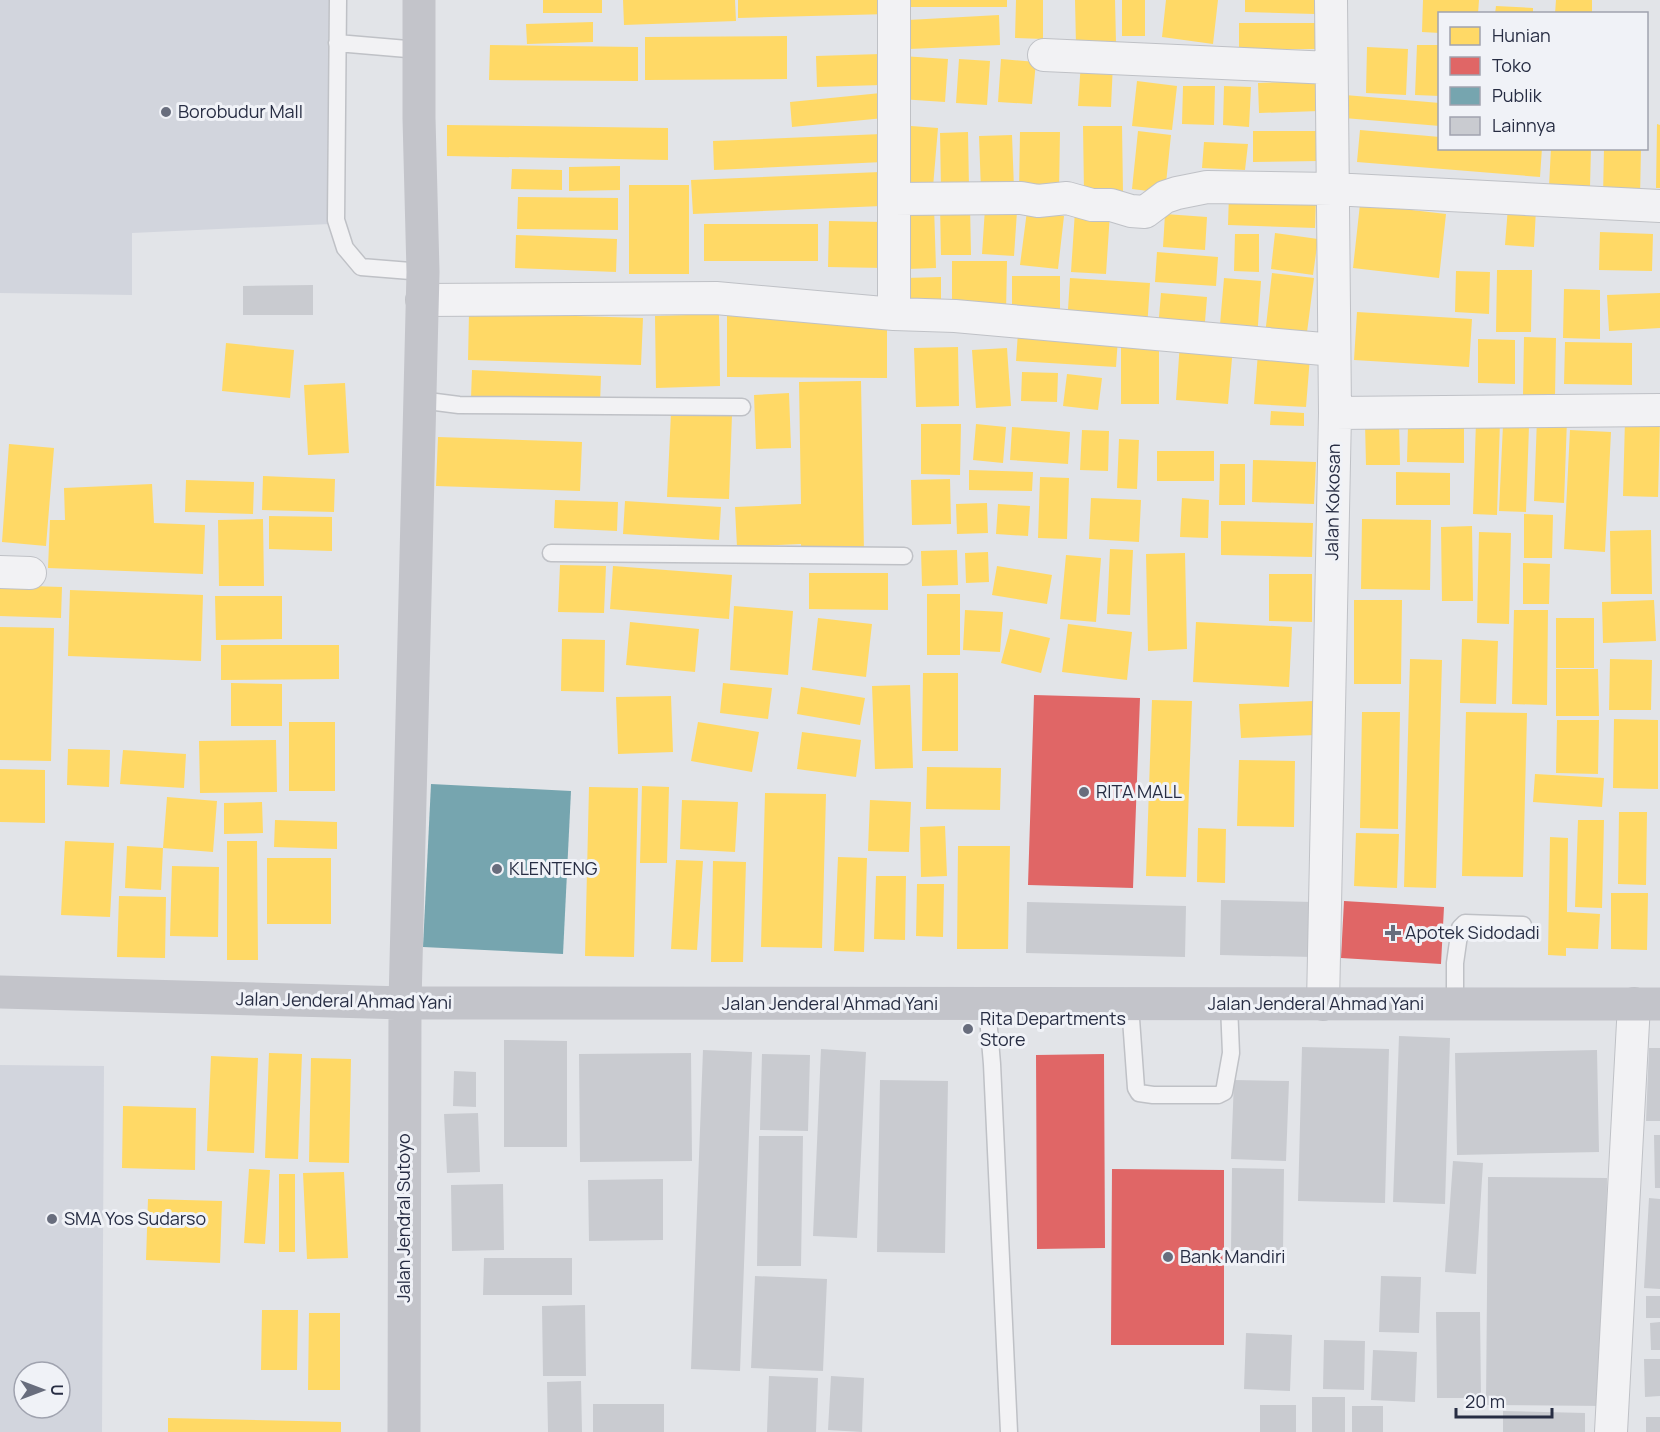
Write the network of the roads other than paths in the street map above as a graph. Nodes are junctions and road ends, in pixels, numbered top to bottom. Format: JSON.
{"nodes":[{"id":1,"x":338,"y":0,"type":"edge"},
{"id":2,"x":420,"y":0,"type":"edge"},
{"id":3,"x":894,"y":0,"type":"edge"},
{"id":4,"x":1331,"y":0,"type":"edge"},
{"id":5,"x":337,"y":43,"type":"junction"},
{"id":6,"x":419,"y":50,"type":"junction"},
{"id":7,"x":1044,"y":55,"type":"dead end"},
{"id":8,"x":1331,"y":68,"type":"junction"},
{"id":9,"x":1332,"y":189,"type":"junction"},
{"id":10,"x":894,"y":199,"type":"junction"},
{"id":11,"x":1660,"y":206,"type":"edge"},
{"id":12,"x":423,"y":286,"type":"junction"},
{"id":13,"x":894,"y":314,"type":"junction"},
{"id":14,"x":1334,"y":350,"type":"junction"},
{"id":15,"x":420,"y":400,"type":"junction"},
{"id":16,"x":741,"y":407,"type":"dead end"},
{"id":17,"x":1660,"y":410,"type":"edge"},
{"id":18,"x":1335,"y":413,"type":"junction"},
{"id":19,"x":551,"y":553,"type":"dead end"},
{"id":20,"x":904,"y":556,"type":"dead end"},
{"id":21,"x":1522,"y":925,"type":"dead end"},
{"id":22,"x":0,"y":992,"type":"edge"},
{"id":23,"x":405,"y":1003,"type":"junction"},
{"id":24,"x":1455,"y":1003,"type":"junction"},
{"id":25,"x":1323,"y":1004,"type":"junction"},
{"id":26,"x":1647,"y":1004,"type":"edge"},
{"id":27,"x":987,"y":1005,"type":"junction"},
{"id":28,"x":1130,"y":1005,"type":"junction"},
{"id":29,"x":1229,"y":1005,"type":"junction"},
{"id":30,"x":404,"y":1432,"type":"edge"},
{"id":31,"x":1009,"y":1432,"type":"edge"},
{"id":32,"x":1611,"y":1432,"type":"edge"}],
"edges":[{"from":1,"to":5,"type":"lane"},
{"from":2,"to":6,"type":"main road","name":"Jalan Jendral Sutoyo"},
{"from":3,"to":10,"type":"street"},
{"from":4,"to":8,"type":"street","name":"Jalan Kokosan"},
{"from":5,"to":6,"type":"lane"},
{"from":5,"to":12,"type":"lane"},
{"from":6,"to":12,"type":"main road","name":"Jalan Jendral Sutoyo"},
{"from":7,"to":8,"type":"street"},
{"from":8,"to":9,"type":"street","name":"Jalan Kokosan"},
{"from":9,"to":10,"type":"street"},
{"from":9,"to":11,"type":"street"},
{"from":9,"to":14,"type":"street","name":"Jalan Kokosan"},
{"from":10,"to":13,"type":"street"},
{"from":12,"to":13,"type":"street"},
{"from":12,"to":15,"type":"main road","name":"Jalan Jendral Sutoyo"},
{"from":13,"to":14,"type":"street"},
{"from":14,"to":18,"type":"street","name":"Jalan Kokosan"},
{"from":15,"to":16,"type":"lane"},
{"from":15,"to":23,"type":"main road","name":"Jalan Jendral Sutoyo"},
{"from":17,"to":18,"type":"street"},
{"from":18,"to":25,"type":"street","name":"Jalan Kokosan"},
{"from":19,"to":20,"type":"lane"},
{"from":21,"to":24,"type":"lane"},
{"from":22,"to":23,"type":"main road","name":"Jalan Jenderal Ahmad Yani"},
{"from":23,"to":27,"type":"main road","name":"Jalan Jenderal Ahmad Yani"},
{"from":23,"to":30,"type":"main road","name":"Jalan Jendral Sutoyo"},
{"from":24,"to":25,"type":"main road","name":"Jalan Jenderal Ahmad Yani"},
{"from":24,"to":26,"type":"main road","name":"Jalan Jenderal Ahmad Yani"},
{"from":25,"to":29,"type":"main road","name":"Jalan Jenderal Ahmad Yani"},
{"from":26,"to":32,"type":"street"},
{"from":27,"to":28,"type":"main road","name":"Jalan Jenderal Ahmad Yani"},
{"from":27,"to":31,"type":"lane"},
{"from":28,"to":29,"type":"main road","name":"Jalan Jenderal Ahmad Yani"},
{"from":28,"to":29,"type":"lane"}]}
